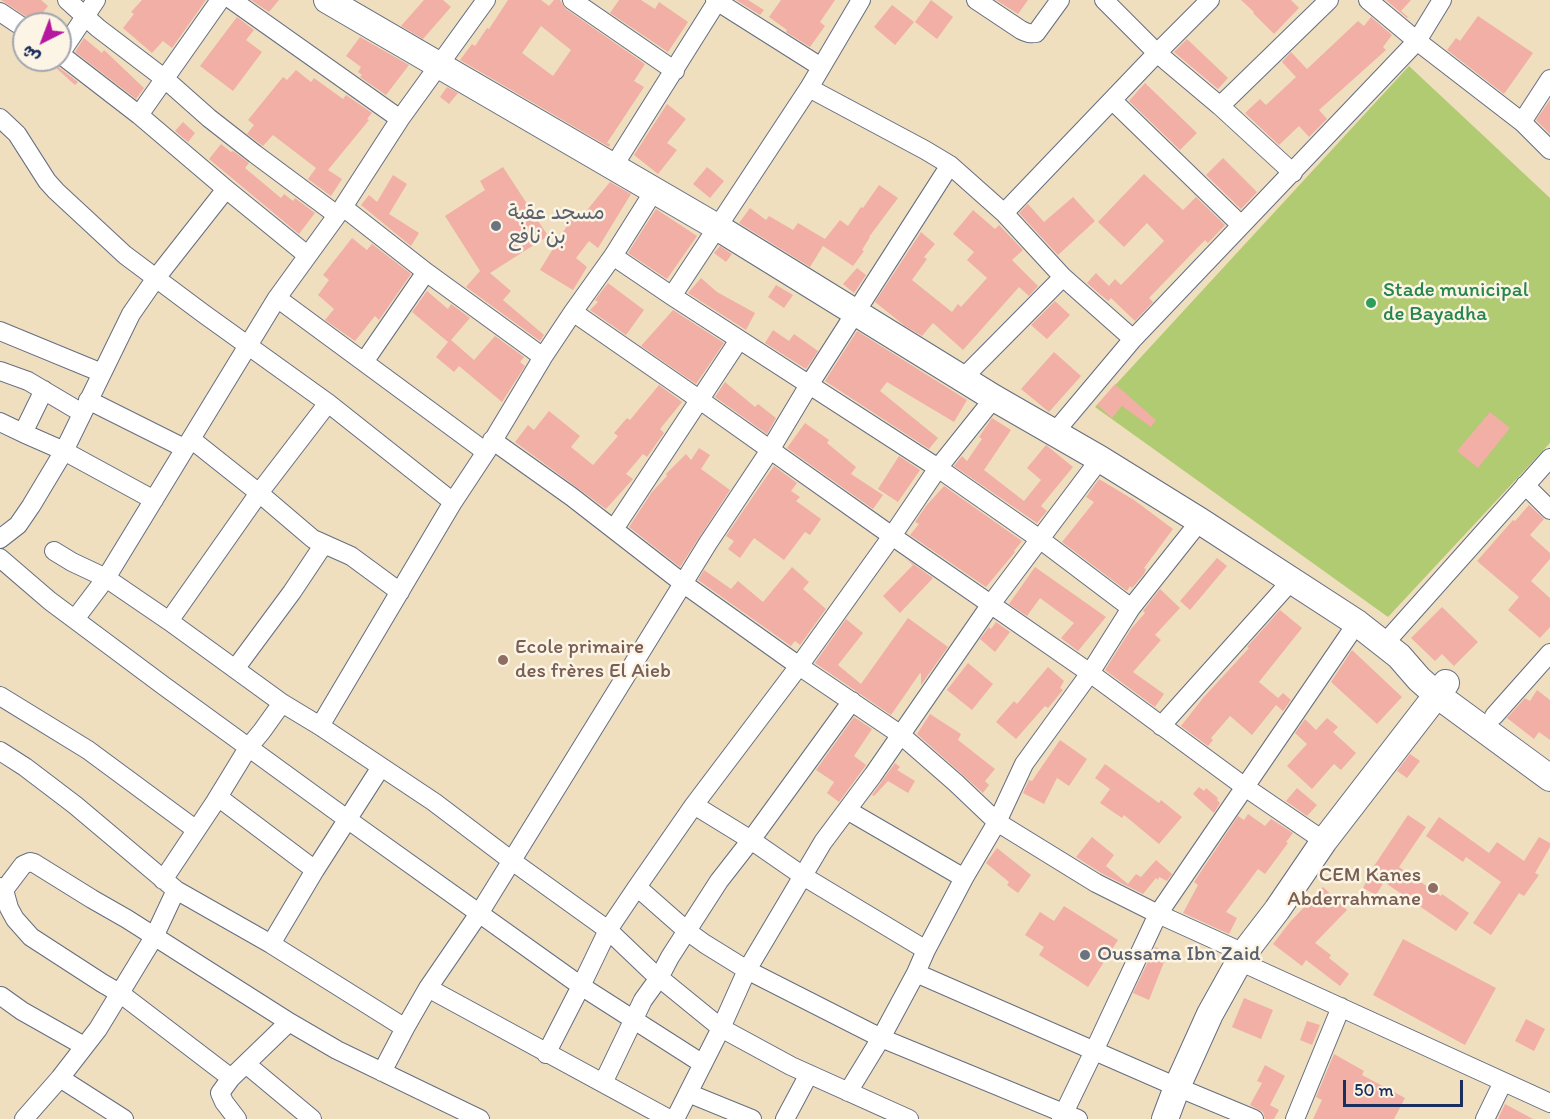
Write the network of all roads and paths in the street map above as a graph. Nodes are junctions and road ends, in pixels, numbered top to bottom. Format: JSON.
{"nodes":[{"id":1,"x":67,"y":0,"type":"edge"},
{"id":2,"x":96,"y":0,"type":"edge"},
{"id":3,"x":327,"y":0,"type":"edge"},
{"id":4,"x":486,"y":0,"type":"edge"},
{"id":5,"x":572,"y":0,"type":"edge"},
{"id":6,"x":717,"y":0,"type":"edge"},
{"id":7,"x":976,"y":0,"type":"edge"},
{"id":8,"x":1060,"y":0,"type":"edge"},
{"id":9,"x":1104,"y":0,"type":"edge"},
{"id":10,"x":1210,"y":0,"type":"edge"},
{"id":11,"x":1329,"y":0,"type":"edge"},
{"id":12,"x":1368,"y":0,"type":"edge"},
{"id":13,"x":1442,"y":0,"type":"edge"},
{"id":14,"x":221,"y":1,"type":"edge"},
{"id":15,"x":853,"y":2,"type":"edge"},
{"id":16,"x":85,"y":16,"type":"junction"},
{"id":17,"x":72,"y":36,"type":"edge"},
{"id":18,"x":1417,"y":41,"type":"junction"},
{"id":19,"x":1157,"y":53,"type":"junction"},
{"id":20,"x":72,"y":63,"type":"edge"},
{"id":21,"x":439,"y":66,"type":"junction"},
{"id":22,"x":821,"y":67,"type":"junction"},
{"id":23,"x":675,"y":71,"type":"junction"},
{"id":24,"x":165,"y":79,"type":"junction"},
{"id":25,"x":1550,"y":79,"type":"edge"},
{"id":26,"x":809,"y":88,"type":"junction"},
{"id":27,"x":1112,"y":100,"type":"junction"},
{"id":28,"x":1220,"y":106,"type":"junction"},
{"id":29,"x":139,"y":115,"type":"junction"},
{"id":30,"x":0,"y":118,"type":"edge"},
{"id":31,"x":400,"y":119,"type":"junction"},
{"id":32,"x":1522,"y":122,"type":"junction"},
{"id":33,"x":1550,"y":150,"type":"edge"},
{"id":34,"x":950,"y":165,"type":"junction"},
{"id":35,"x":613,"y":167,"type":"junction"},
{"id":36,"x":1293,"y":173,"type":"junction"},
{"id":37,"x":226,"y":189,"type":"junction"},
{"id":38,"x":654,"y":191,"type":"junction"},
{"id":39,"x":340,"y":211,"type":"junction"},
{"id":40,"x":1004,"y":213,"type":"junction"},
{"id":41,"x":1241,"y":225,"type":"junction"},
{"id":42,"x":717,"y":227,"type":"junction"},
{"id":43,"x":307,"y":255,"type":"junction"},
{"id":44,"x":613,"y":256,"type":"junction"},
{"id":45,"x":426,"y":272,"type":"junction"},
{"id":46,"x":1063,"y":277,"type":"junction"},
{"id":47,"x":156,"y":278,"type":"junction"},
{"id":48,"x":672,"y":296,"type":"junction"},
{"id":49,"x":277,"y":298,"type":"junction"},
{"id":50,"x":573,"y":312,"type":"junction"},
{"id":51,"x":857,"y":312,"type":"junction"},
{"id":52,"x":0,"y":331,"type":"edge"},
{"id":53,"x":1133,"y":339,"type":"junction"},
{"id":54,"x":739,"y":340,"type":"junction"},
{"id":55,"x":248,"y":345,"type":"junction"},
{"id":56,"x":543,"y":357,"type":"junction"},
{"id":57,"x":364,"y":363,"type":"junction"},
{"id":58,"x":0,"y":371,"type":"edge"},
{"id":59,"x":102,"y":373,"type":"junction"},
{"id":60,"x":963,"y":378,"type":"junction"},
{"id":61,"x":809,"y":385,"type":"junction"},
{"id":62,"x":44,"y":390,"type":"junction"},
{"id":63,"x":994,"y":398,"type":"junction"},
{"id":64,"x":700,"y":400,"type":"junction"},
{"id":65,"x":328,"y":403,"type":"junction"},
{"id":66,"x":85,"y":407,"type":"junction"},
{"id":67,"x":0,"y":422,"type":"edge"},
{"id":68,"x":23,"y":433,"type":"junction"},
{"id":69,"x":1054,"y":433,"type":"junction"},
{"id":70,"x":188,"y":443,"type":"junction"},
{"id":71,"x":489,"y":446,"type":"junction"},
{"id":72,"x":770,"y":450,"type":"junction"},
{"id":73,"x":64,"y":451,"type":"junction"},
{"id":74,"x":1550,"y":458,"type":"edge"},
{"id":75,"x":1100,"y":459,"type":"junction"},
{"id":76,"x":938,"y":468,"type":"junction"},
{"id":77,"x":1525,"y":485,"type":"junction"},
{"id":78,"x":259,"y":493,"type":"junction"},
{"id":79,"x":154,"y":500,"type":"junction"},
{"id":80,"x":453,"y":502,"type":"junction"},
{"id":81,"x":1550,"y":510,"type":"edge"},
{"id":82,"x":1200,"y":521,"type":"junction"},
{"id":83,"x":614,"y":530,"type":"junction"},
{"id":84,"x":892,"y":536,"type":"junction"},
{"id":85,"x":0,"y":539,"type":"edge"},
{"id":86,"x":1041,"y":540,"type":"junction"},
{"id":87,"x":324,"y":544,"type":"junction"},
{"id":88,"x":54,"y":551,"type":"dead end"},
{"id":89,"x":0,"y":558,"type":"edge"},
{"id":90,"x":106,"y":578,"type":"junction"},
{"id":91,"x":1292,"y":580,"type":"junction"},
{"id":92,"x":684,"y":584,"type":"junction"},
{"id":93,"x":400,"y":592,"type":"junction"},
{"id":94,"x":992,"y":604,"type":"junction"},
{"id":95,"x":1131,"y":608,"type":"junction"},
{"id":96,"x":75,"y":619,"type":"junction"},
{"id":97,"x":169,"y":621,"type":"junction"},
{"id":98,"x":1357,"y":623,"type":"junction"},
{"id":99,"x":1392,"y":650,"type":"junction"},
{"id":100,"x":1550,"y":653,"type":"edge"},
{"id":101,"x":799,"y":666,"type":"junction"},
{"id":102,"x":235,"y":669,"type":"junction"},
{"id":103,"x":1090,"y":673,"type":"junction"},
{"id":104,"x":1442,"y":688,"type":"junction"},
{"id":105,"x":0,"y":696,"type":"edge"},
{"id":106,"x":852,"y":701,"type":"junction"},
{"id":107,"x":282,"y":703,"type":"junction"},
{"id":108,"x":1494,"y":716,"type":"junction"},
{"id":109,"x":320,"y":726,"type":"junction"},
{"id":110,"x":1161,"y":726,"type":"junction"},
{"id":111,"x":901,"y":735,"type":"junction"},
{"id":112,"x":248,"y":748,"type":"junction"},
{"id":113,"x":0,"y":751,"type":"edge"},
{"id":114,"x":1550,"y":757,"type":"edge"},
{"id":115,"x":381,"y":767,"type":"junction"},
{"id":116,"x":1550,"y":778,"type":"edge"},
{"id":117,"x":1245,"y":787,"type":"junction"},
{"id":118,"x":218,"y":797,"type":"junction"},
{"id":119,"x":694,"y":805,"type":"junction"},
{"id":120,"x":847,"y":810,"type":"junction"},
{"id":121,"x":347,"y":819,"type":"junction"},
{"id":122,"x":997,"y":822,"type":"junction"},
{"id":123,"x":195,"y":829,"type":"junction"},
{"id":124,"x":751,"y":840,"type":"junction"},
{"id":125,"x":1324,"y":841,"type":"junction"},
{"id":126,"x":512,"y":861,"type":"junction"},
{"id":127,"x":315,"y":870,"type":"junction"},
{"id":128,"x":803,"y":876,"type":"junction"},
{"id":129,"x":964,"y":878,"type":"junction"},
{"id":130,"x":170,"y":885,"type":"junction"},
{"id":131,"x":637,"y":887,"type":"junction"},
{"id":132,"x":2,"y":889,"type":"edge"},
{"id":133,"x":480,"y":912,"type":"junction"},
{"id":134,"x":1158,"y":914,"type":"junction"},
{"id":135,"x":608,"y":930,"type":"junction"},
{"id":136,"x":687,"y":931,"type":"junction"},
{"id":137,"x":154,"y":937,"type":"junction"},
{"id":138,"x":271,"y":944,"type":"junction"},
{"id":139,"x":926,"y":950,"type":"junction"},
{"id":140,"x":1242,"y":957,"type":"junction"},
{"id":141,"x":747,"y":970,"type":"junction"},
{"id":142,"x":916,"y":973,"type":"junction"},
{"id":143,"x":659,"y":978,"type":"junction"},
{"id":144,"x":581,"y":986,"type":"junction"},
{"id":145,"x":428,"y":988,"type":"junction"},
{"id":146,"x":121,"y":994,"type":"junction"},
{"id":147,"x":1,"y":996,"type":"edge"},
{"id":148,"x":1341,"y":1007,"type":"junction"},
{"id":149,"x":633,"y":1019,"type":"junction"},
{"id":150,"x":289,"y":1022,"type":"junction"},
{"id":151,"x":405,"y":1028,"type":"junction"},
{"id":152,"x":721,"y":1028,"type":"junction"},
{"id":153,"x":881,"y":1038,"type":"junction"},
{"id":154,"x":84,"y":1047,"type":"junction"},
{"id":155,"x":1094,"y":1051,"type":"junction"},
{"id":156,"x":546,"y":1054,"type":"junction"},
{"id":157,"x":246,"y":1064,"type":"junction"},
{"id":158,"x":703,"y":1064,"type":"junction"},
{"id":159,"x":382,"y":1072,"type":"junction"},
{"id":160,"x":809,"y":1074,"type":"junction"},
{"id":161,"x":60,"y":1078,"type":"junction"},
{"id":162,"x":231,"y":1078,"type":"junction"},
{"id":163,"x":1503,"y":1082,"type":"junction"},
{"id":164,"x":603,"y":1083,"type":"junction"},
{"id":165,"x":1178,"y":1088,"type":"junction"},
{"id":166,"x":848,"y":1092,"type":"junction"},
{"id":167,"x":688,"y":1093,"type":"junction"},
{"id":168,"x":1550,"y":1103,"type":"edge"},
{"id":169,"x":1068,"y":1117,"type":"edge"},
{"id":170,"x":24,"y":1119,"type":"edge"},
{"id":171,"x":123,"y":1119,"type":"edge"},
{"id":172,"x":237,"y":1119,"type":"edge"},
{"id":173,"x":312,"y":1119,"type":"edge"},
{"id":174,"x":480,"y":1119,"type":"edge"},
{"id":175,"x":669,"y":1119,"type":"edge"},
{"id":176,"x":675,"y":1119,"type":"edge"},
{"id":177,"x":752,"y":1119,"type":"edge"},
{"id":178,"x":785,"y":1119,"type":"edge"},
{"id":179,"x":909,"y":1119,"type":"edge"},
{"id":180,"x":1165,"y":1119,"type":"edge"},
{"id":181,"x":1254,"y":1119,"type":"edge"},
{"id":182,"x":1295,"y":1119,"type":"edge"},
{"id":183,"x":1485,"y":1119,"type":"edge"}],
"edges":[{"from":1,"to":16,"type":"street"},
{"from":2,"to":16,"type":"street"},
{"from":3,"to":21,"type":"main road"},
{"from":4,"to":21,"type":"street"},
{"from":5,"to":23,"type":"street"},
{"from":6,"to":22,"type":"street"},
{"from":6,"to":23,"type":"street"},
{"from":7,"to":8,"type":"street"},
{"from":9,"to":19,"type":"street"},
{"from":10,"to":19,"type":"street"},
{"from":11,"to":28,"type":"street"},
{"from":12,"to":18,"type":"street"},
{"from":13,"to":18,"type":"street"},
{"from":14,"to":24,"type":"street"},
{"from":14,"to":31,"type":"street"},
{"from":15,"to":22,"type":"street"},
{"from":16,"to":17,"type":"street"},
{"from":16,"to":24,"type":"street"},
{"from":18,"to":32,"type":"street"},
{"from":18,"to":36,"type":"street"},
{"from":19,"to":27,"type":"street"},
{"from":19,"to":28,"type":"street"},
{"from":20,"to":29,"type":"street"},
{"from":21,"to":31,"type":"street"},
{"from":21,"to":35,"type":"main road"},
{"from":22,"to":26,"type":"street"},
{"from":23,"to":35,"type":"street"},
{"from":24,"to":29,"type":"street"},
{"from":24,"to":39,"type":"street"},
{"from":25,"to":32,"type":"street"},
{"from":26,"to":34,"type":"street"},
{"from":26,"to":42,"type":"street"},
{"from":27,"to":40,"type":"street"},
{"from":27,"to":41,"type":"street"},
{"from":28,"to":36,"type":"street"},
{"from":29,"to":37,"type":"street"},
{"from":30,"to":47,"type":"street"},
{"from":31,"to":39,"type":"street"},
{"from":32,"to":33,"type":"street"},
{"from":34,"to":40,"type":"street"},
{"from":34,"to":51,"type":"street"},
{"from":35,"to":38,"type":"main road"},
{"from":36,"to":41,"type":"street"},
{"from":37,"to":43,"type":"street"},
{"from":37,"to":47,"type":"street"},
{"from":38,"to":42,"type":"main road"},
{"from":38,"to":44,"type":"street"},
{"from":39,"to":43,"type":"street"},
{"from":39,"to":45,"type":"street"},
{"from":40,"to":46,"type":"street"},
{"from":41,"to":53,"type":"street"},
{"from":42,"to":48,"type":"street"},
{"from":42,"to":51,"type":"main road"},
{"from":43,"to":49,"type":"street"},
{"from":44,"to":48,"type":"street"},
{"from":44,"to":50,"type":"street"},
{"from":45,"to":56,"type":"street"},
{"from":45,"to":57,"type":"street"},
{"from":46,"to":53,"type":"street"},
{"from":46,"to":60,"type":"street"},
{"from":47,"to":55,"type":"street"},
{"from":47,"to":59,"type":"street"},
{"from":48,"to":54,"type":"street"},
{"from":49,"to":55,"type":"street"},
{"from":49,"to":57,"type":"street"},
{"from":50,"to":56,"type":"street"},
{"from":50,"to":64,"type":"street"},
{"from":51,"to":60,"type":"main road"},
{"from":51,"to":61,"type":"street"},
{"from":52,"to":59,"type":"street"},
{"from":53,"to":69,"type":"street"},
{"from":54,"to":61,"type":"street"},
{"from":54,"to":64,"type":"street"},
{"from":55,"to":65,"type":"street"},
{"from":55,"to":70,"type":"street"},
{"from":56,"to":71,"type":"street"},
{"from":57,"to":71,"type":"street"},
{"from":58,"to":62,"type":"street"},
{"from":59,"to":66,"type":"street"},
{"from":60,"to":63,"type":"main road"},
{"from":61,"to":72,"type":"street"},
{"from":61,"to":76,"type":"street"},
{"from":62,"to":66,"type":"street"},
{"from":62,"to":68,"type":"street"},
{"from":63,"to":69,"type":"main road"},
{"from":63,"to":76,"type":"street"},
{"from":64,"to":72,"type":"street"},
{"from":64,"to":83,"type":"street"},
{"from":65,"to":78,"type":"street"},
{"from":65,"to":80,"type":"street"},
{"from":66,"to":70,"type":"street"},
{"from":66,"to":73,"type":"street"},
{"from":67,"to":68,"type":"street"},
{"from":68,"to":73,"type":"street"},
{"from":69,"to":75,"type":"main road"},
{"from":70,"to":78,"type":"street"},
{"from":70,"to":79,"type":"street"},
{"from":71,"to":80,"type":"street"},
{"from":71,"to":83,"type":"street"},
{"from":72,"to":84,"type":"street"},
{"from":72,"to":92,"type":"street"},
{"from":73,"to":79,"type":"street"},
{"from":73,"to":85,"type":"street"},
{"from":74,"to":77,"type":"street"},
{"from":75,"to":82,"type":"main road"},
{"from":75,"to":86,"type":"street"},
{"from":76,"to":84,"type":"street"},
{"from":76,"to":86,"type":"street"},
{"from":77,"to":81,"type":"street"},
{"from":77,"to":99,"type":"street"},
{"from":78,"to":87,"type":"street"},
{"from":78,"to":97,"type":"street"},
{"from":79,"to":90,"type":"street"},
{"from":80,"to":93,"type":"street"},
{"from":82,"to":91,"type":"main road"},
{"from":82,"to":95,"type":"street"},
{"from":83,"to":92,"type":"street"},
{"from":84,"to":94,"type":"street"},
{"from":84,"to":101,"type":"street"},
{"from":86,"to":94,"type":"street"},
{"from":86,"to":95,"type":"street"},
{"from":87,"to":93,"type":"street"},
{"from":87,"to":102,"type":"street"},
{"from":88,"to":90,"type":"street"},
{"from":89,"to":96,"type":"street"},
{"from":90,"to":96,"type":"street"},
{"from":90,"to":97,"type":"street"},
{"from":91,"to":98,"type":"main road"},
{"from":91,"to":110,"type":"street"},
{"from":92,"to":101,"type":"street"},
{"from":92,"to":126,"type":"street"},
{"from":93,"to":109,"type":"street"},
{"from":94,"to":103,"type":"street"},
{"from":94,"to":111,"type":"street"},
{"from":95,"to":103,"type":"street"},
{"from":96,"to":112,"type":"street"},
{"from":97,"to":102,"type":"street"},
{"from":98,"to":99,"type":"main road"},
{"from":98,"to":117,"type":"street"},
{"from":99,"to":104,"type":"main road"},
{"from":100,"to":108,"type":"street"},
{"from":101,"to":106,"type":"street"},
{"from":101,"to":119,"type":"street"},
{"from":102,"to":107,"type":"street"},
{"from":103,"to":110,"type":"street"},
{"from":103,"to":122,"type":"street"},
{"from":104,"to":108,"type":"main road"},
{"from":104,"to":116,"type":"main road"},
{"from":104,"to":125,"type":"main road"},
{"from":105,"to":123,"type":"street"},
{"from":106,"to":111,"type":"street"},
{"from":106,"to":124,"type":"street"},
{"from":107,"to":109,"type":"street"},
{"from":107,"to":112,"type":"street"},
{"from":108,"to":114,"type":"main road"},
{"from":109,"to":115,"type":"street"},
{"from":110,"to":117,"type":"street"},
{"from":111,"to":120,"type":"street"},
{"from":111,"to":122,"type":"street"},
{"from":112,"to":118,"type":"street"},
{"from":112,"to":121,"type":"street"},
{"from":113,"to":130,"type":"street"},
{"from":115,"to":121,"type":"street"},
{"from":115,"to":126,"type":"street"},
{"from":117,"to":125,"type":"street"},
{"from":117,"to":134,"type":"street"},
{"from":118,"to":123,"type":"street"},
{"from":118,"to":127,"type":"street"},
{"from":119,"to":124,"type":"street"},
{"from":119,"to":131,"type":"street"},
{"from":120,"to":128,"type":"street"},
{"from":120,"to":129,"type":"street"},
{"from":121,"to":127,"type":"street"},
{"from":121,"to":133,"type":"street"},
{"from":122,"to":129,"type":"street"},
{"from":122,"to":134,"type":"street"},
{"from":123,"to":130,"type":"street"},
{"from":124,"to":128,"type":"street"},
{"from":124,"to":136,"type":"street"},
{"from":125,"to":140,"type":"main road"},
{"from":126,"to":133,"type":"street"},
{"from":126,"to":135,"type":"street"},
{"from":127,"to":138,"type":"street"},
{"from":128,"to":139,"type":"street"},
{"from":128,"to":141,"type":"street"},
{"from":129,"to":139,"type":"street"},
{"from":130,"to":137,"type":"street"},
{"from":130,"to":138,"type":"street"},
{"from":131,"to":135,"type":"street"},
{"from":131,"to":136,"type":"street"},
{"from":132,"to":137,"type":"street"},
{"from":132,"to":146,"type":"street"},
{"from":133,"to":144,"type":"street"},
{"from":133,"to":145,"type":"street"},
{"from":134,"to":140,"type":"street"},
{"from":134,"to":155,"type":"street"},
{"from":135,"to":143,"type":"street"},
{"from":135,"to":144,"type":"street"},
{"from":136,"to":141,"type":"street"},
{"from":136,"to":143,"type":"street"},
{"from":137,"to":146,"type":"street"},
{"from":137,"to":150,"type":"street"},
{"from":138,"to":151,"type":"street"},
{"from":139,"to":142,"type":"street"},
{"from":140,"to":148,"type":"street"},
{"from":140,"to":165,"type":"main road"},
{"from":141,"to":152,"type":"street"},
{"from":141,"to":153,"type":"street"},
{"from":142,"to":153,"type":"street"},
{"from":142,"to":155,"type":"street"},
{"from":143,"to":149,"type":"street"},
{"from":143,"to":152,"type":"street"},
{"from":144,"to":149,"type":"street"},
{"from":144,"to":156,"type":"street"},
{"from":145,"to":151,"type":"street"},
{"from":145,"to":156,"type":"street"},
{"from":146,"to":154,"type":"street"},
{"from":146,"to":162,"type":"street"},
{"from":147,"to":154,"type":"street"},
{"from":148,"to":163,"type":"street"},
{"from":148,"to":182,"type":"street"},
{"from":149,"to":158,"type":"street"},
{"from":149,"to":164,"type":"street"},
{"from":150,"to":157,"type":"street"},
{"from":150,"to":159,"type":"street"},
{"from":151,"to":159,"type":"street"},
{"from":152,"to":158,"type":"street"},
{"from":152,"to":160,"type":"street"},
{"from":153,"to":166,"type":"street"},
{"from":153,"to":169,"type":"street"},
{"from":154,"to":161,"type":"street"},
{"from":155,"to":165,"type":"street"},
{"from":155,"to":169,"type":"street"},
{"from":156,"to":164,"type":"street"},
{"from":157,"to":162,"type":"street"},
{"from":157,"to":173,"type":"street"},
{"from":158,"to":167,"type":"street"},
{"from":159,"to":174,"type":"street"},
{"from":160,"to":166,"type":"street"},
{"from":160,"to":178,"type":"street"},
{"from":161,"to":170,"type":"street"},
{"from":161,"to":171,"type":"street"},
{"from":162,"to":172,"type":"street"},
{"from":163,"to":168,"type":"street"},
{"from":163,"to":183,"type":"street"},
{"from":164,"to":175,"type":"street"},
{"from":165,"to":180,"type":"main road"},
{"from":165,"to":181,"type":"street"},
{"from":166,"to":179,"type":"street"},
{"from":167,"to":176,"type":"street"},
{"from":167,"to":177,"type":"street"}]}
